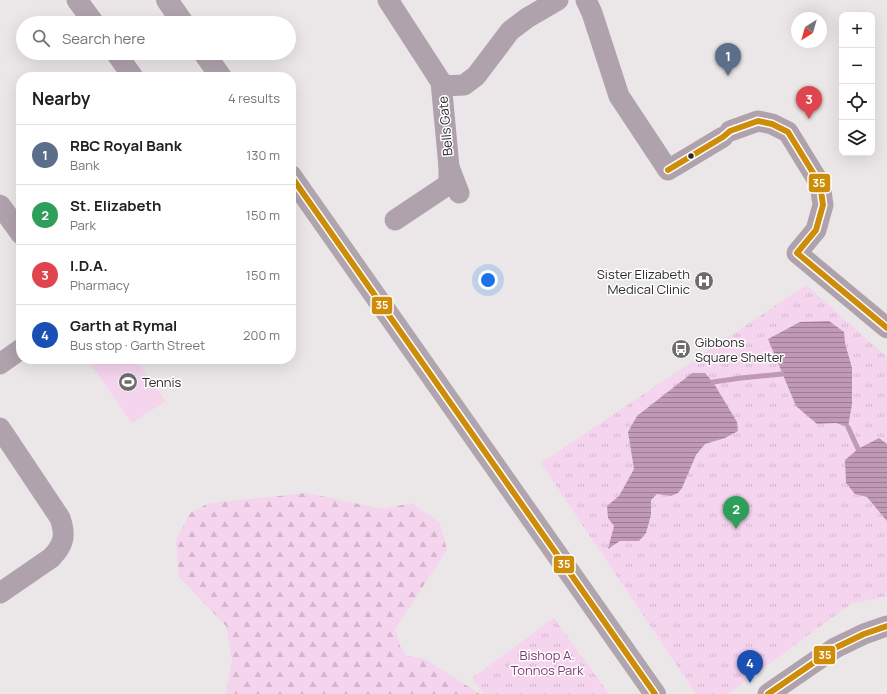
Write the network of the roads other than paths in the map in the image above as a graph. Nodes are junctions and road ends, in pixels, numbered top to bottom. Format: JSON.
{"nodes":[{"id":1,"x":77,"y":0,"type":"edge"},
{"id":2,"x":167,"y":0,"type":"edge"},
{"id":3,"x":388,"y":0,"type":"edge"},
{"id":4,"x":558,"y":0,"type":"edge"},
{"id":5,"x":586,"y":0,"type":"edge"},
{"id":6,"x":89,"y":16,"type":"edge"},
{"id":7,"x":178,"y":16,"type":"edge"},
{"id":8,"x":121,"y":60,"type":"edge"},
{"id":9,"x":209,"y":60,"type":"edge"},
{"id":10,"x":130,"y":72,"type":"edge"},
{"id":11,"x":217,"y":72,"type":"edge"},
{"id":12,"x":442,"y":86,"type":"junction"},
{"id":13,"x":448,"y":167,"type":"junction"},
{"id":14,"x":296,"y":183,"type":"edge"},
{"id":15,"x":459,"y":193,"type":"dead end"},
{"id":16,"x":0,"y":205,"type":"edge"},
{"id":17,"x":395,"y":220,"type":"dead end"},
{"id":18,"x":16,"y":227,"type":"edge"},
{"id":19,"x":887,"y":328,"type":"edge"},
{"id":20,"x":16,"y":353,"type":"edge"},
{"id":21,"x":0,"y":364,"type":"edge"},
{"id":22,"x":0,"y":428,"type":"edge"},
{"id":23,"x":0,"y":593,"type":"edge"},
{"id":24,"x":887,"y":626,"type":"edge"},
{"id":25,"x":655,"y":694,"type":"edge"},
{"id":26,"x":768,"y":694,"type":"edge"}],
"edges":[{"from":1,"to":6,"type":"street"},
{"from":2,"to":7,"type":"main road"},
{"from":3,"to":12,"type":"street"},
{"from":4,"to":12,"type":"street"},
{"from":5,"to":19,"type":"street"},
{"from":8,"to":10,"type":"street"},
{"from":9,"to":11,"type":"main road"},
{"from":12,"to":13,"type":"street","name":"Bells Gate"},
{"from":13,"to":15,"type":"street","name":"Bells Gate"},
{"from":13,"to":17,"type":"street","name":"Bells Gate"},
{"from":14,"to":25,"type":"main road"},
{"from":16,"to":18,"type":"street"},
{"from":20,"to":21,"type":"street"},
{"from":22,"to":23,"type":"street"},
{"from":24,"to":26,"type":"street"}]}
